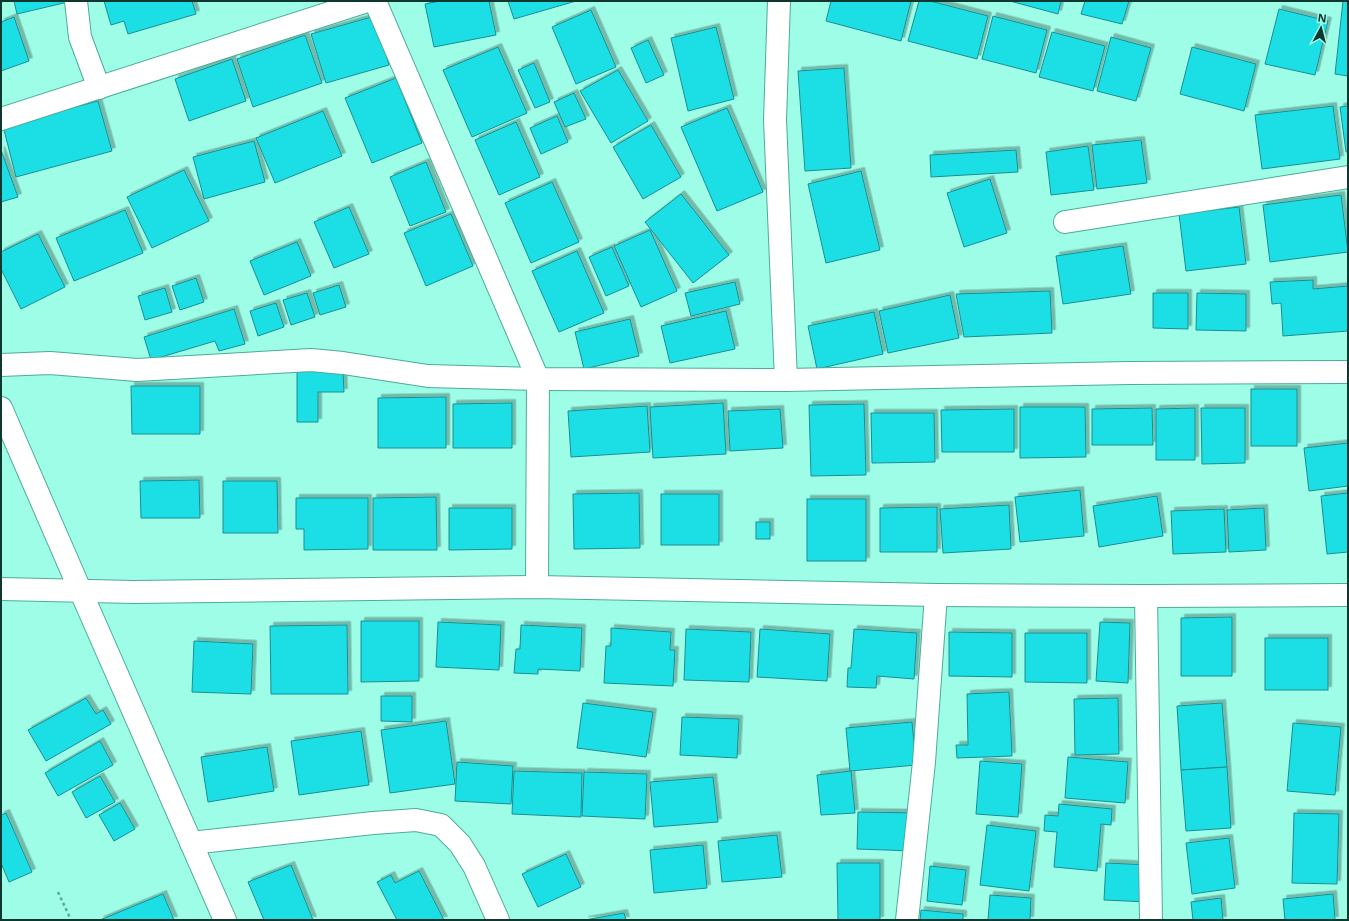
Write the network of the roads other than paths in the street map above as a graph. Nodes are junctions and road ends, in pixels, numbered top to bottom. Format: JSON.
{"nodes":[{"id":1,"x":76,"y":1,"type":"edge"},
{"id":2,"x":368,"y":1,"type":"edge"},
{"id":3,"x":375,"y":1,"type":"edge"},
{"id":4,"x":779,"y":1,"type":"edge"},
{"id":5,"x":99,"y":88,"type":"junction"},
{"id":6,"x":1,"y":119,"type":"edge"},
{"id":7,"x":1348,"y":177,"type":"edge"},
{"id":8,"x":1065,"y":222,"type":"dead end"},
{"id":9,"x":1,"y":365,"type":"edge"},
{"id":10,"x":1348,"y":372,"type":"edge"},
{"id":11,"x":538,"y":379,"type":"junction"},
{"id":12,"x":786,"y":380,"type":"junction"},
{"id":13,"x":1,"y":408,"type":"edge"},
{"id":14,"x":537,"y":587,"type":"junction"},
{"id":15,"x":1,"y":590,"type":"edge"},
{"id":16,"x":81,"y":592,"type":"junction"},
{"id":17,"x":936,"y":595,"type":"junction"},
{"id":18,"x":1348,"y":595,"type":"edge"},
{"id":19,"x":1146,"y":596,"type":"junction"},
{"id":20,"x":191,"y":843,"type":"junction"},
{"id":21,"x":225,"y":920,"type":"edge"},
{"id":22,"x":498,"y":920,"type":"edge"},
{"id":23,"x":907,"y":920,"type":"edge"},
{"id":24,"x":1151,"y":920,"type":"edge"}],
"edges":[{"from":1,"to":5,"type":"street"},
{"from":2,"to":5,"type":"street"},
{"from":3,"to":11,"type":"street"},
{"from":4,"to":12,"type":"street"},
{"from":5,"to":6,"type":"street"},
{"from":7,"to":8,"type":"street"},
{"from":9,"to":11,"type":"street"},
{"from":10,"to":12,"type":"street"},
{"from":11,"to":12,"type":"street"},
{"from":11,"to":14,"type":"street"},
{"from":13,"to":16,"type":"street"},
{"from":14,"to":16,"type":"street"},
{"from":14,"to":17,"type":"street"},
{"from":15,"to":16,"type":"street"},
{"from":16,"to":20,"type":"street"},
{"from":17,"to":19,"type":"street"},
{"from":17,"to":23,"type":"street"},
{"from":18,"to":19,"type":"street"},
{"from":19,"to":24,"type":"street"},
{"from":20,"to":21,"type":"street"},
{"from":20,"to":22,"type":"street"}]}
